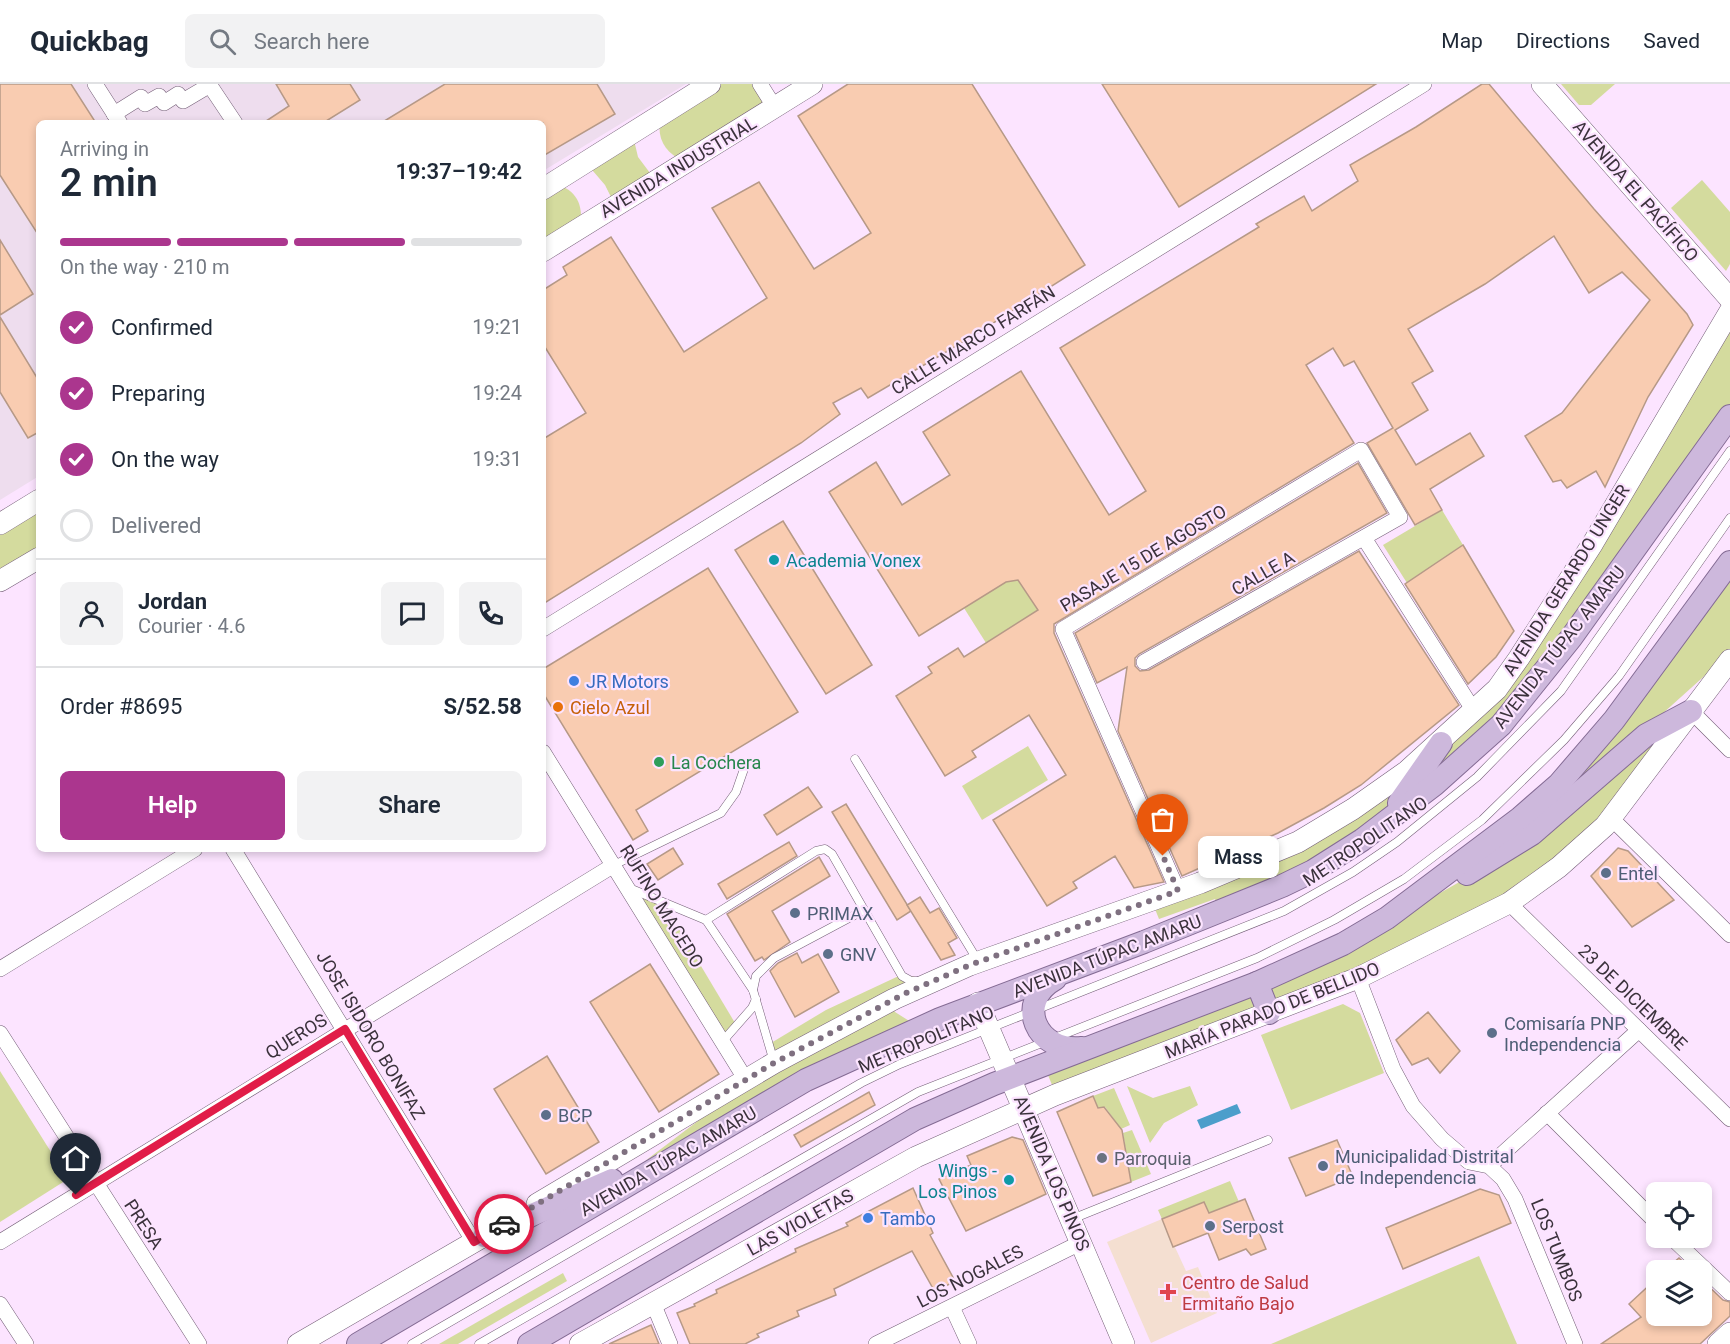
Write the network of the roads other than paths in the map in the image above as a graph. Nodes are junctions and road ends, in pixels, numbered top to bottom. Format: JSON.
{"nodes":[{"id":1,"x":95,"y":84,"type":"edge"},
{"id":2,"x":209,"y":84,"type":"edge"},
{"id":3,"x":710,"y":84,"type":"edge"},
{"id":4,"x":760,"y":84,"type":"edge"},
{"id":5,"x":812,"y":84,"type":"edge"},
{"id":6,"x":1424,"y":84,"type":"edge"},
{"id":7,"x":1542,"y":84,"type":"edge"},
{"id":8,"x":775,"y":108,"type":"junction"},
{"id":9,"x":117,"y":118,"type":"edge"},
{"id":10,"x":233,"y":120,"type":"edge"},
{"id":11,"x":546,"y":187,"type":"edge"},
{"id":12,"x":546,"y":248,"type":"edge"},
{"id":13,"x":1730,"y":299,"type":"edge"},
{"id":14,"x":1730,"y":311,"type":"edge"},
{"id":15,"x":1730,"y":416,"type":"edge"},
{"id":16,"x":1730,"y":451,"type":"edge"},
{"id":17,"x":36,"y":502,"type":"edge"},
{"id":18,"x":1400,"y":517,"type":"joint"},
{"id":19,"x":1730,"y":518,"type":"edge"},
{"id":20,"x":0,"y":524,"type":"edge"},
{"id":21,"x":1364,"y":538,"type":"junction"},
{"id":22,"x":36,"y":560,"type":"edge"},
{"id":23,"x":1730,"y":562,"type":"edge"},
{"id":24,"x":0,"y":581,"type":"edge"},
{"id":25,"x":546,"y":627,"type":"edge"},
{"id":26,"x":1730,"y":660,"type":"edge"},
{"id":27,"x":1144,"y":662,"type":"dead end"},
{"id":28,"x":1474,"y":711,"type":"junction"},
{"id":29,"x":1691,"y":711,"type":"junction"},
{"id":30,"x":1441,"y":743,"type":"junction"},
{"id":31,"x":1730,"y":750,"type":"edge"},
{"id":32,"x":546,"y":757,"type":"edge"},
{"id":33,"x":855,"y":759,"type":"dead end"},
{"id":34,"x":744,"y":769,"type":"dead end"},
{"id":35,"x":1611,"y":818,"type":"junction"},
{"id":36,"x":1385,"y":823,"type":"junction"},
{"id":37,"x":190,"y":852,"type":"edge"},
{"id":38,"x":235,"y":852,"type":"edge"},
{"id":39,"x":614,"y":865,"type":"junction"},
{"id":40,"x":628,"y":888,"type":"junction"},
{"id":41,"x":1178,"y":891,"type":"junction"},
{"id":42,"x":1509,"y":903,"type":"junction"},
{"id":43,"x":864,"y":910,"type":"junction"},
{"id":44,"x":1388,"y":918,"type":"junction"},
{"id":45,"x":706,"y":920,"type":"junction"},
{"id":46,"x":1730,"y":936,"type":"edge"},
{"id":47,"x":979,"y":962,"type":"junction"},
{"id":48,"x":0,"y":969,"type":"edge"},
{"id":49,"x":1073,"y":970,"type":"junction"},
{"id":50,"x":1358,"y":978,"type":"junction"},
{"id":51,"x":935,"y":980,"type":"junction"},
{"id":52,"x":1257,"y":983,"type":"junction"},
{"id":53,"x":753,"y":990,"type":"junction"},
{"id":54,"x":756,"y":999,"type":"junction"},
{"id":55,"x":978,"y":1003,"type":"junction"},
{"id":56,"x":1034,"y":1011,"type":"junction"},
{"id":57,"x":1269,"y":1013,"type":"junction"},
{"id":58,"x":989,"y":1028,"type":"junction"},
{"id":59,"x":345,"y":1029,"type":"junction"},
{"id":60,"x":1639,"y":1030,"type":"junction"},
{"id":61,"x":0,"y":1033,"type":"edge"},
{"id":62,"x":1046,"y":1039,"type":"junction"},
{"id":63,"x":722,"y":1042,"type":"junction"},
{"id":64,"x":1091,"y":1046,"type":"junction"},
{"id":65,"x":774,"y":1063,"type":"junction"},
{"id":66,"x":1006,"y":1067,"type":"junction"},
{"id":67,"x":746,"y":1080,"type":"junction"},
{"id":68,"x":1025,"y":1109,"type":"junction"},
{"id":69,"x":1547,"y":1113,"type":"junction"},
{"id":70,"x":1730,"y":1119,"type":"edge"},
{"id":71,"x":707,"y":1138,"type":"junction"},
{"id":72,"x":1268,"y":1140,"type":"dead end"},
{"id":73,"x":1489,"y":1166,"type":"junction"},
{"id":74,"x":95,"y":1184,"type":"junction"},
{"id":75,"x":1646,"y":1212,"type":"edge"},
{"id":76,"x":1072,"y":1219,"type":"junction"},
{"id":77,"x":479,"y":1239,"type":"junction"},
{"id":78,"x":0,"y":1242,"type":"edge"},
{"id":79,"x":1082,"y":1242,"type":"junction"},
{"id":80,"x":1683,"y":1248,"type":"edge"},
{"id":81,"x":1730,"y":1293,"type":"edge"},
{"id":82,"x":653,"y":1303,"type":"junction"},
{"id":83,"x":0,"y":1304,"type":"edge"},
{"id":84,"x":952,"y":1306,"type":"junction"},
{"id":85,"x":1730,"y":1332,"type":"edge"},
{"id":86,"x":26,"y":1344,"type":"edge"},
{"id":87,"x":199,"y":1344,"type":"edge"},
{"id":88,"x":298,"y":1344,"type":"edge"},
{"id":89,"x":358,"y":1344,"type":"edge"},
{"id":90,"x":412,"y":1344,"type":"edge"},
{"id":91,"x":479,"y":1344,"type":"edge"},
{"id":92,"x":529,"y":1344,"type":"edge"},
{"id":93,"x":580,"y":1344,"type":"edge"},
{"id":94,"x":670,"y":1344,"type":"edge"},
{"id":95,"x":876,"y":1344,"type":"edge"},
{"id":96,"x":969,"y":1344,"type":"edge"},
{"id":97,"x":1124,"y":1344,"type":"edge"},
{"id":98,"x":1575,"y":1344,"type":"edge"},
{"id":99,"x":1718,"y":1344,"type":"edge"}],
"edges":[{"from":1,"to":9,"type":"street"},
{"from":2,"to":9,"type":"street"},
{"from":2,"to":10,"type":"street"},
{"from":3,"to":11,"type":"street"},
{"from":4,"to":8,"type":"street"},
{"from":5,"to":8,"type":"street","name":"AVENIDA INDUSTRIAL"},
{"from":6,"to":25,"type":"street","name":"CALLE MARCO FARFÁN"},
{"from":7,"to":13,"type":"street","name":"AVENIDA EL PACÍFICO"},
{"from":8,"to":12,"type":"street","name":"AVENIDA INDUSTRIAL"},
{"from":14,"to":28,"type":"street","name":"AVENIDA GERARDO UNGER"},
{"from":15,"to":36,"type":"main road","name":"AVENIDA TÚPAC AMARU"},
{"from":16,"to":56,"type":"lane","name":"METROPOLITANO"},
{"from":17,"to":20,"type":"street"},
{"from":18,"to":21,"type":"street","name":"CALLE A"},
{"from":18,"to":41,"type":"street","name":"PASAJE 15 DE AGOSTO"},
{"from":19,"to":62,"type":"lane"},
{"from":21,"to":27,"type":"street","name":"CALLE A"},
{"from":21,"to":28,"type":"street"},
{"from":22,"to":24,"type":"street"},
{"from":23,"to":44,"type":"main road"},
{"from":26,"to":29,"type":"street","name":"MARÍA PARADO DE BELLIDO"},
{"from":28,"to":30,"type":"street","name":"AVENIDA GERARDO UNGER"},
{"from":29,"to":31,"type":"street"},
{"from":29,"to":35,"type":"street","name":"MARÍA PARADO DE BELLIDO"},
{"from":29,"to":44,"type":"main road"},
{"from":30,"to":36,"type":"main road"},
{"from":30,"to":41,"type":"street","name":"AVENIDA GERARDO UNGER"},
{"from":32,"to":39,"type":"street","name":"RUFINO MACEDO"},
{"from":33,"to":47,"type":"lane"},
{"from":34,"to":39,"type":"lane"},
{"from":35,"to":42,"type":"street","name":"MARÍA PARADO DE BELLIDO"},
{"from":35,"to":46,"type":"street"},
{"from":36,"to":49,"type":"main road","name":"AVENIDA TÚPAC AMARU"},
{"from":37,"to":48,"type":"street"},
{"from":38,"to":59,"type":"street","name":"JOSE ISIDORO BONIFAZ"},
{"from":39,"to":40,"type":"street","name":"RUFINO MACEDO"},
{"from":39,"to":59,"type":"street","name":"QUEROS"},
{"from":40,"to":45,"type":"lane"},
{"from":40,"to":63,"type":"street","name":"RUFINO MACEDO"},
{"from":41,"to":47,"type":"street","name":"AVENIDA GERARDO UNGER"},
{"from":42,"to":50,"type":"street","name":"MARÍA PARADO DE BELLIDO"},
{"from":42,"to":60,"type":"street","name":"23 DE DICIEMBRE"},
{"from":43,"to":45,"type":"lane"},
{"from":43,"to":51,"type":"lane"},
{"from":43,"to":53,"type":"lane"},
{"from":44,"to":52,"type":"main road"},
{"from":45,"to":53,"type":"lane"},
{"from":47,"to":51,"type":"street","name":"AVENIDA GERARDO UNGER"},
{"from":49,"to":55,"type":"main road","name":"AVENIDA TÚPAC AMARU"},
{"from":49,"to":56,"type":"main road"},
{"from":50,"to":57,"type":"street","name":"MARÍA PARADO DE BELLIDO"},
{"from":50,"to":73,"type":"street","name":"LOS TUMBOS"},
{"from":51,"to":65,"type":"street","name":"AVENIDA GERARDO UNGER"},
{"from":52,"to":57,"type":"main road"},
{"from":52,"to":64,"type":"main road"},
{"from":53,"to":54,"type":"lane"},
{"from":54,"to":63,"type":"lane"},
{"from":54,"to":65,"type":"lane"},
{"from":55,"to":58,"type":"street","name":"AVENIDA LOS PINOS"},
{"from":55,"to":71,"type":"main road","name":"AVENIDA TÚPAC AMARU"},
{"from":56,"to":58,"type":"lane","name":"METROPOLITANO"},
{"from":56,"to":62,"type":"main road"},
{"from":57,"to":68,"type":"street","name":"MARÍA PARADO DE BELLIDO"},
{"from":58,"to":66,"type":"street","name":"AVENIDA LOS PINOS"},
{"from":58,"to":90,"type":"lane","name":"METROPOLITANO"},
{"from":59,"to":74,"type":"street","name":"QUEROS"},
{"from":59,"to":77,"type":"street","name":"JOSE ISIDORO BONIFAZ"},
{"from":60,"to":69,"type":"street"},
{"from":60,"to":70,"type":"street","name":"23 DE DICIEMBRE"},
{"from":61,"to":74,"type":"street","name":"PRESA"},
{"from":62,"to":64,"type":"main road"},
{"from":62,"to":66,"type":"lane"},
{"from":63,"to":67,"type":"street","name":"RUFINO MACEDO"},
{"from":64,"to":66,"type":"main road"},
{"from":65,"to":67,"type":"street","name":"AVENIDA GERARDO UNGER"},
{"from":66,"to":68,"type":"street","name":"AVENIDA LOS PINOS"},
{"from":66,"to":91,"type":"lane"},
{"from":66,"to":92,"type":"main road"},
{"from":67,"to":77,"type":"street","name":"AVENIDA GERARDO UNGER"},
{"from":68,"to":76,"type":"street","name":"AVENIDA LOS PINOS"},
{"from":68,"to":82,"type":"street","name":"LAS VIOLETAS"},
{"from":69,"to":73,"type":"street"},
{"from":69,"to":75,"type":"street"},
{"from":71,"to":77,"type":"main road"},
{"from":71,"to":89,"type":"main road","name":"AVENIDA TÚPAC AMARU"},
{"from":72,"to":76,"type":"lane"},
{"from":73,"to":98,"type":"street","name":"LOS TUMBOS"},
{"from":74,"to":78,"type":"street","name":"QUEROS"},
{"from":74,"to":87,"type":"street","name":"PRESA"},
{"from":76,"to":79,"type":"street","name":"AVENIDA LOS PINOS"},
{"from":77,"to":88,"type":"street","name":"AVENIDA GERARDO UNGER"},
{"from":79,"to":84,"type":"street","name":"LOS NOGALES"},
{"from":79,"to":97,"type":"street","name":"AVENIDA LOS PINOS"},
{"from":80,"to":81,"type":"street"},
{"from":82,"to":93,"type":"street","name":"LAS VIOLETAS"},
{"from":82,"to":94,"type":"street"},
{"from":83,"to":86,"type":"street"},
{"from":84,"to":95,"type":"street","name":"LOS NOGALES"},
{"from":84,"to":96,"type":"street"},
{"from":85,"to":99,"type":"street"}]}
